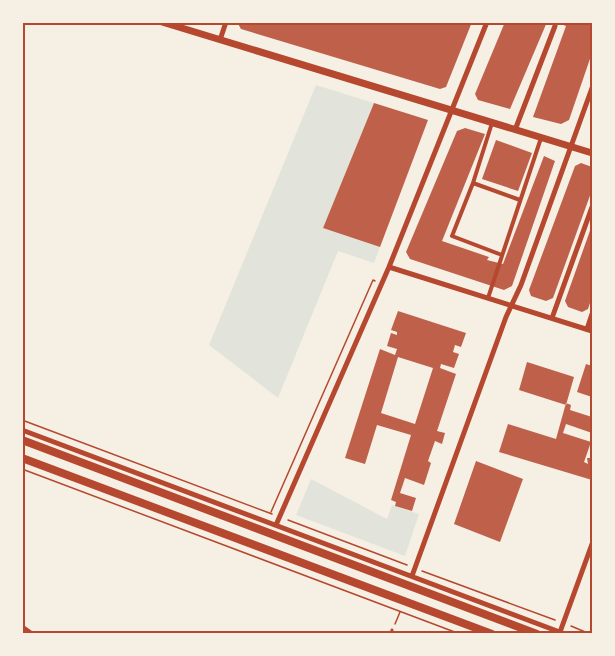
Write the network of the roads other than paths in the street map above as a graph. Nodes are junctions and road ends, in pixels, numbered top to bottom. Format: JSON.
{"nodes":[{"id":1,"x":162,"y":22,"type":"edge"},
{"id":2,"x":226,"y":22,"type":"edge"},
{"id":3,"x":487,"y":22,"type":"edge"},
{"id":4,"x":555,"y":26,"type":"dead end"},
{"id":5,"x":220,"y":40,"type":"junction"},
{"id":6,"x":592,"y":88,"type":"edge"},
{"id":7,"x":453,"y":111,"type":"junction"},
{"id":8,"x":492,"y":123,"type":"junction"},
{"id":9,"x":516,"y":130,"type":"junction"},
{"id":10,"x":541,"y":138,"type":"junction"},
{"id":11,"x":571,"y":146,"type":"junction"},
{"id":12,"x":592,"y":153,"type":"edge"},
{"id":13,"x":473,"y":183,"type":"junction"},
{"id":14,"x":520,"y":200,"type":"junction"},
{"id":15,"x":592,"y":207,"type":"edge"},
{"id":16,"x":502,"y":255,"type":"junction"},
{"id":17,"x":389,"y":267,"type":"junction"},
{"id":18,"x":488,"y":298,"type":"junction"},
{"id":19,"x":512,"y":305,"type":"junction"},
{"id":20,"x":592,"y":314,"type":"edge"},
{"id":21,"x":552,"y":318,"type":"junction"},
{"id":22,"x":590,"y":330,"type":"edge"},
{"id":23,"x":22,"y":430,"type":"edge"},
{"id":24,"x":22,"y":440,"type":"edge"},
{"id":25,"x":22,"y":458,"type":"edge"},
{"id":26,"x":276,"y":525,"type":"junction"},
{"id":27,"x":592,"y":544,"type":"edge"},
{"id":28,"x":412,"y":576,"type":"junction"},
{"id":29,"x":22,"y":627,"type":"edge"},
{"id":30,"x":562,"y":632,"type":"edge"},
{"id":31,"x":32,"y":633,"type":"edge"},
{"id":32,"x":492,"y":633,"type":"edge"},
{"id":33,"x":537,"y":633,"type":"edge"}],
"edges":[{"from":1,"to":5,"type":"street"},
{"from":2,"to":5,"type":"street"},
{"from":3,"to":7,"type":"street"},
{"from":4,"to":9,"type":"street"},
{"from":5,"to":7,"type":"street"},
{"from":6,"to":11,"type":"street"},
{"from":7,"to":8,"type":"street"},
{"from":7,"to":17,"type":"street"},
{"from":8,"to":9,"type":"street"},
{"from":8,"to":13,"type":"street"},
{"from":9,"to":10,"type":"street"},
{"from":10,"to":11,"type":"street"},
{"from":10,"to":14,"type":"street"},
{"from":11,"to":12,"type":"street"},
{"from":11,"to":19,"type":"street"},
{"from":13,"to":14,"type":"street"},
{"from":13,"to":16,"type":"street"},
{"from":14,"to":16,"type":"street"},
{"from":15,"to":21,"type":"street"},
{"from":16,"to":18,"type":"street"},
{"from":17,"to":18,"type":"street"},
{"from":17,"to":26,"type":"street"},
{"from":18,"to":19,"type":"street"},
{"from":19,"to":21,"type":"street"},
{"from":19,"to":28,"type":"street"},
{"from":20,"to":22,"type":"street"},
{"from":21,"to":22,"type":"street"},
{"from":23,"to":26,"type":"street"},
{"from":24,"to":33,"type":"main road"},
{"from":25,"to":32,"type":"main road"},
{"from":26,"to":28,"type":"street"},
{"from":27,"to":30,"type":"street"},
{"from":28,"to":30,"type":"street"},
{"from":29,"to":31,"type":"street"}]}
